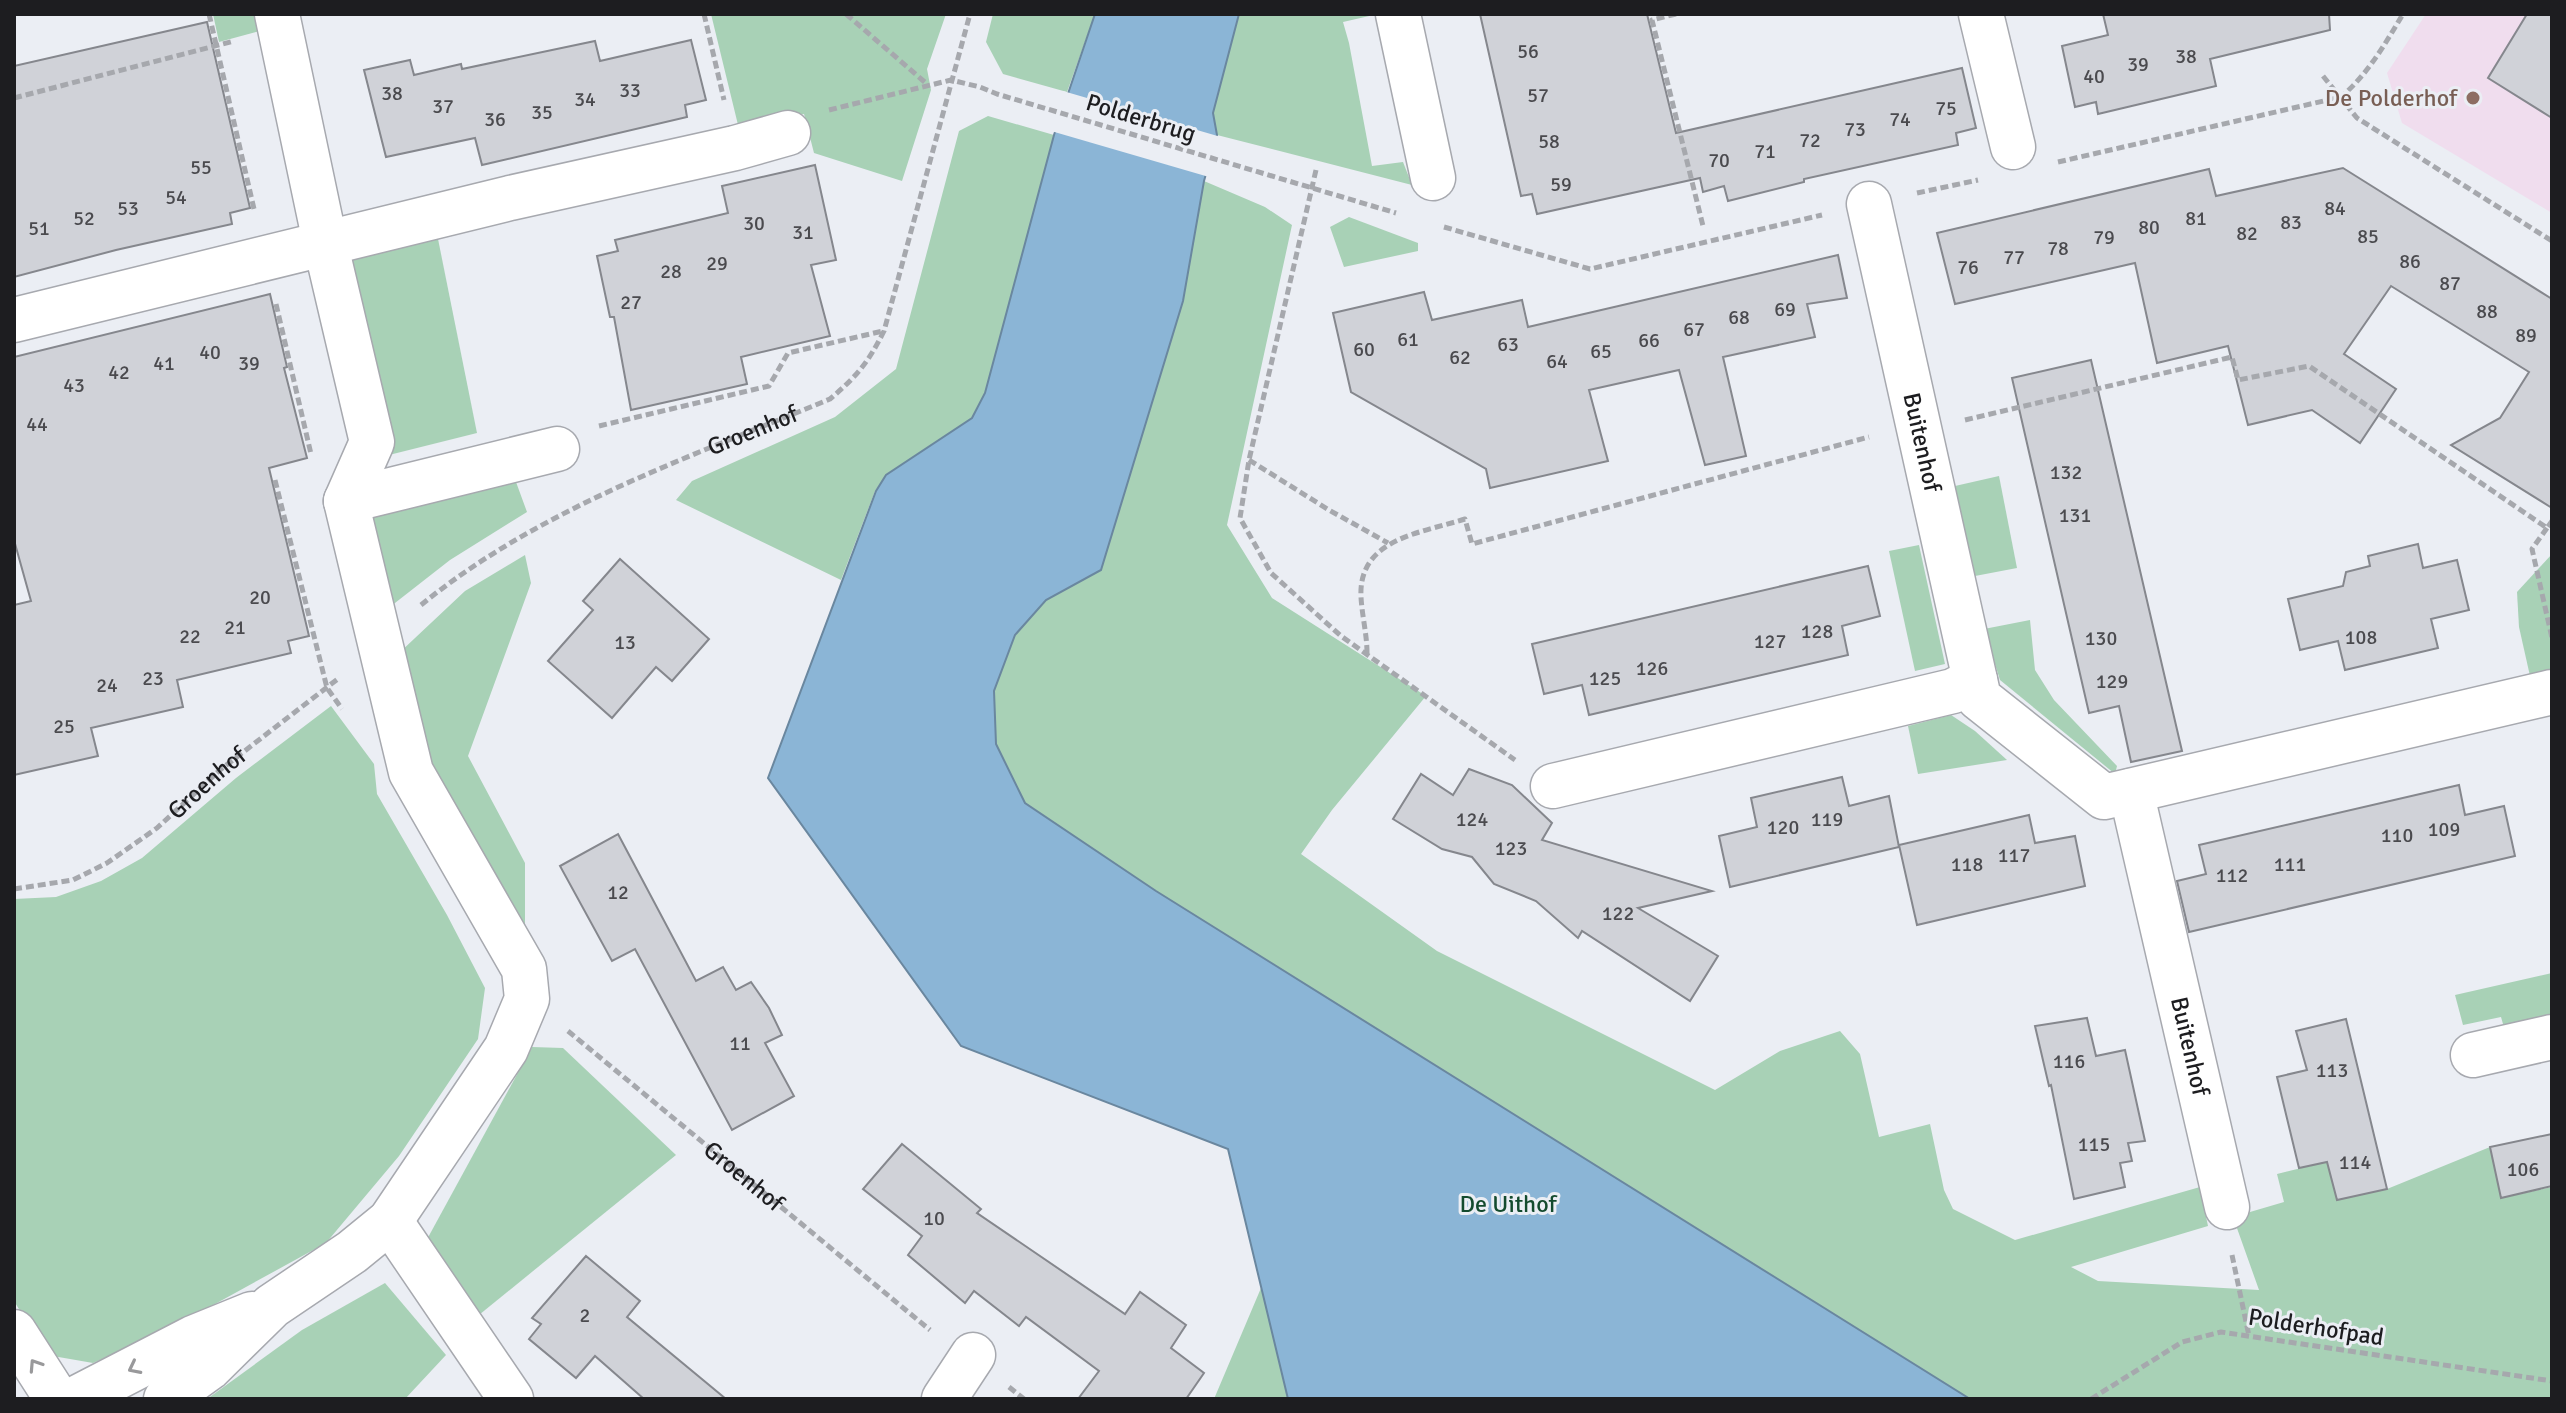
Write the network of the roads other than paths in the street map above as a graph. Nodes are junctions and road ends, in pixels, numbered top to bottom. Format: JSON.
{"nodes":[{"id":1,"x":1398,"y":14,"type":"edge"},
{"id":2,"x":1981,"y":14,"type":"edge"},
{"id":3,"x":279,"y":21,"type":"edge"},
{"id":4,"x":788,"y":133,"type":"road end"},
{"id":5,"x":2013,"y":147,"type":"dead end"},
{"id":6,"x":1433,"y":178,"type":"dead end"},
{"id":7,"x":1869,"y":204,"type":"dead end"},
{"id":8,"x":325,"y":242,"type":"junction"},
{"id":9,"x":14,"y":320,"type":"edge"},
{"id":10,"x":575,"y":438,"type":"road end"},
{"id":11,"x":346,"y":501,"type":"junction"},
{"id":12,"x":1975,"y":680,"type":"junction"},
{"id":13,"x":2552,"y":692,"type":"edge"},
{"id":14,"x":1553,"y":786,"type":"road end"},
{"id":15,"x":2131,"y":791,"type":"junction"},
{"id":16,"x":2552,"y":1037,"type":"edge"},
{"id":17,"x":2473,"y":1055,"type":"dead end"},
{"id":18,"x":2227,"y":1207,"type":"dead end"},
{"id":19,"x":390,"y":1221,"type":"junction"},
{"id":20,"x":272,"y":1306,"type":"junction"},
{"id":21,"x":14,"y":1332,"type":"edge"},
{"id":22,"x":973,"y":1355,"type":"road end"},
{"id":23,"x":57,"y":1399,"type":"edge"},
{"id":24,"x":75,"y":1399,"type":"edge"},
{"id":25,"x":166,"y":1399,"type":"edge"},
{"id":26,"x":511,"y":1399,"type":"edge"},
{"id":27,"x":944,"y":1399,"type":"edge"}],
"edges":[{"from":1,"to":6,"type":"street"},
{"from":2,"to":5,"type":"street"},
{"from":3,"to":8,"type":"street"},
{"from":4,"to":8,"type":"street"},
{"from":7,"to":12,"type":"street","name":"Buitenhof"},
{"from":8,"to":9,"type":"street"},
{"from":8,"to":11,"type":"street"},
{"from":10,"to":11,"type":"street"},
{"from":11,"to":19,"type":"street"},
{"from":12,"to":14,"type":"street"},
{"from":12,"to":15,"type":"street","name":"Buitenhof"},
{"from":13,"to":15,"type":"street","name":"Buitenhof"},
{"from":15,"to":18,"type":"street","name":"Buitenhof"},
{"from":16,"to":17,"type":"street"},
{"from":19,"to":20,"type":"street"},
{"from":19,"to":26,"type":"street"},
{"from":20,"to":24,"type":"street","one_way":true},
{"from":20,"to":25,"type":"street"},
{"from":23,"to":21,"type":"street","one_way":true},
{"from":22,"to":27,"type":"street"}]}
